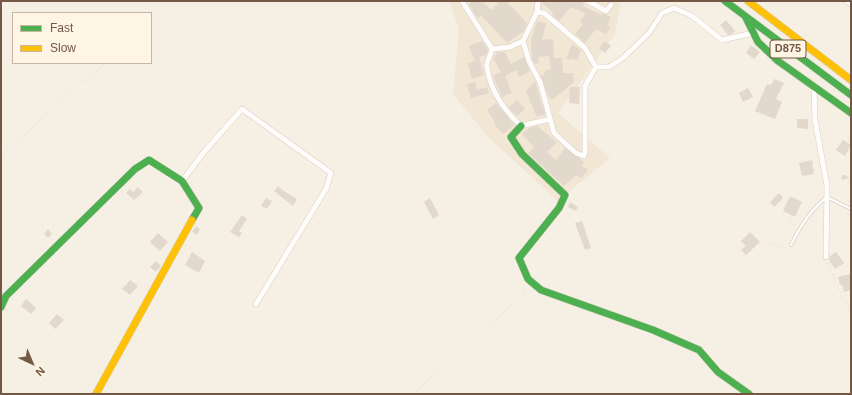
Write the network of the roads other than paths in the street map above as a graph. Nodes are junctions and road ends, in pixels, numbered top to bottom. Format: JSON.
{"nodes":[{"id":1,"x":462,"y":1,"type":"edge"},
{"id":2,"x":538,"y":1,"type":"edge"},
{"id":3,"x":588,"y":1,"type":"edge"},
{"id":4,"x":725,"y":1,"type":"edge"},
{"id":5,"x":748,"y":1,"type":"edge"},
{"id":6,"x":847,"y":1,"type":"edge"},
{"id":7,"x":851,"y":4,"type":"edge"},
{"id":8,"x":611,"y":5,"type":"dead end"},
{"id":9,"x":537,"y":12,"type":"junction"},
{"id":10,"x":744,"y":16,"type":"junction"},
{"id":11,"x":754,"y":33,"type":"junction"},
{"id":12,"x":523,"y":41,"type":"junction"},
{"id":13,"x":492,"y":49,"type":"junction"},
{"id":14,"x":596,"y":67,"type":"junction"},
{"id":15,"x":851,"y":80,"type":"edge"},
{"id":16,"x":814,"y":87,"type":"junction"},
{"id":17,"x":851,"y":95,"type":"edge"},
{"id":18,"x":851,"y":113,"type":"edge"},
{"id":19,"x":550,"y":118,"type":"junction"},
{"id":20,"x":521,"y":126,"type":"junction"},
{"id":21,"x":182,"y":181,"type":"junction"},
{"id":22,"x":827,"y":197,"type":"junction"},
{"id":23,"x":851,"y":209,"type":"edge"},
{"id":24,"x":791,"y":245,"type":"road end"},
{"id":25,"x":826,"y":257,"type":"road end"},
{"id":26,"x":256,"y":304,"type":"dead end"},
{"id":27,"x":1,"y":307,"type":"edge"},
{"id":28,"x":96,"y":394,"type":"edge"},
{"id":29,"x":749,"y":394,"type":"edge"}],
"edges":[{"from":1,"to":13,"type":"street"},
{"from":2,"to":9,"type":"street"},
{"from":3,"to":8,"type":"street"},
{"from":4,"to":10,"type":"main road","number":"D875"},
{"from":5,"to":15,"type":"main road","number":"D875"},
{"from":6,"to":7,"type":"street"},
{"from":9,"to":12,"type":"street"},
{"from":9,"to":14,"type":"street"},
{"from":10,"to":11,"type":"main road"},
{"from":10,"to":17,"type":"main road","number":"D875"},
{"from":11,"to":14,"type":"street"},
{"from":11,"to":16,"type":"main road"},
{"from":12,"to":13,"type":"street"},
{"from":12,"to":19,"type":"street"},
{"from":13,"to":20,"type":"street"},
{"from":14,"to":19,"type":"street"},
{"from":16,"to":18,"type":"main road"},
{"from":16,"to":22,"type":"street"},
{"from":19,"to":20,"type":"street"},
{"from":20,"to":29,"type":"main road"},
{"from":21,"to":26,"type":"street"},
{"from":21,"to":27,"type":"main road"},
{"from":21,"to":28,"type":"main road"},
{"from":22,"to":23,"type":"lane"},
{"from":22,"to":24,"type":"lane"},
{"from":22,"to":25,"type":"street"}]}
